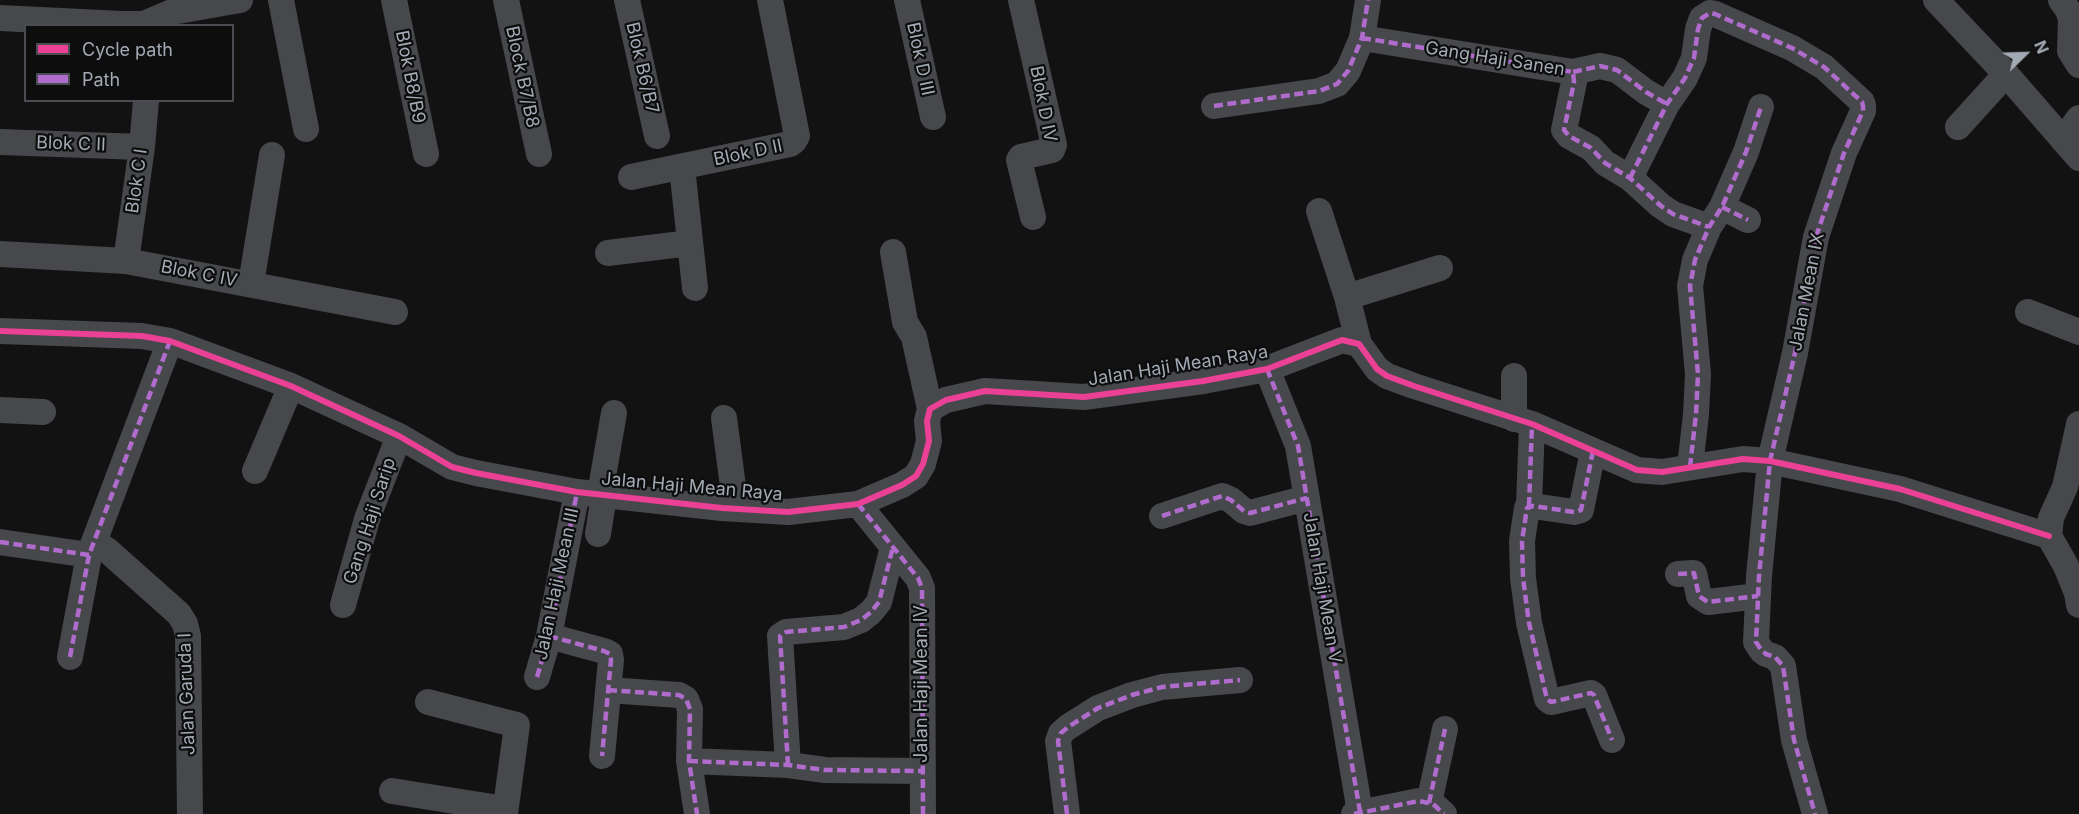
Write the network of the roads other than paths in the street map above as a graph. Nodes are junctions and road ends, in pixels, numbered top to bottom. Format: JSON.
{"nodes":[{"id":1,"x":240,"y":0,"type":"edge"},
{"id":2,"x":281,"y":0,"type":"edge"},
{"id":3,"x":394,"y":0,"type":"edge"},
{"id":4,"x":506,"y":0,"type":"edge"},
{"id":5,"x":627,"y":0,"type":"edge"},
{"id":6,"x":770,"y":0,"type":"edge"},
{"id":7,"x":908,"y":0,"type":"edge"},
{"id":8,"x":1021,"y":0,"type":"edge"},
{"id":9,"x":1368,"y":0,"type":"edge"},
{"id":10,"x":1936,"y":0,"type":"edge"},
{"id":11,"x":2061,"y":0,"type":"edge"},
{"id":12,"x":145,"y":12,"type":"edge"},
{"id":13,"x":0,"y":18,"type":"edge"},
{"id":14,"x":1362,"y":38,"type":"junction"},
{"id":15,"x":2079,"y":65,"type":"edge"},
{"id":16,"x":1573,"y":72,"type":"junction"},
{"id":17,"x":2006,"y":74,"type":"junction"},
{"id":18,"x":146,"y":102,"type":"edge"},
{"id":19,"x":1667,"y":104,"type":"junction"},
{"id":20,"x":1214,"y":106,"type":"dead end"},
{"id":21,"x":1761,"y":107,"type":"dead end"},
{"id":22,"x":933,"y":117,"type":"dead end"},
{"id":23,"x":2079,"y":118,"type":"edge"},
{"id":24,"x":1958,"y":127,"type":"dead end"},
{"id":25,"x":306,"y":129,"type":"dead end"},
{"id":26,"x":657,"y":136,"type":"dead end"},
{"id":27,"x":0,"y":142,"type":"edge"},
{"id":28,"x":142,"y":147,"type":"junction"},
{"id":29,"x":2071,"y":149,"type":"edge"},
{"id":30,"x":426,"y":154,"type":"dead end"},
{"id":31,"x":539,"y":154,"type":"dead end"},
{"id":32,"x":272,"y":155,"type":"dead end"},
{"id":33,"x":682,"y":167,"type":"junction"},
{"id":34,"x":631,"y":177,"type":"dead end"},
{"id":35,"x":1630,"y":178,"type":"junction"},
{"id":36,"x":1319,"y":211,"type":"dead end"},
{"id":37,"x":1033,"y":217,"type":"dead end"},
{"id":38,"x":1715,"y":217,"type":"junction"},
{"id":39,"x":1748,"y":220,"type":"dead end"},
{"id":40,"x":690,"y":243,"type":"junction"},
{"id":41,"x":893,"y":252,"type":"dead end"},
{"id":42,"x":608,"y":253,"type":"dead end"},
{"id":43,"x":0,"y":254,"type":"edge"},
{"id":44,"x":126,"y":261,"type":"junction"},
{"id":45,"x":1440,"y":268,"type":"dead end"},
{"id":46,"x":251,"y":284,"type":"junction"},
{"id":47,"x":695,"y":288,"type":"dead end"},
{"id":48,"x":1347,"y":297,"type":"junction"},
{"id":49,"x":395,"y":312,"type":"dead end"},
{"id":50,"x":2028,"y":312,"type":"dead end"},
{"id":51,"x":0,"y":331,"type":"edge"},
{"id":52,"x":2079,"y":332,"type":"edge"},
{"id":53,"x":170,"y":341,"type":"junction"},
{"id":54,"x":1359,"y":344,"type":"junction"},
{"id":55,"x":1268,"y":369,"type":"junction"},
{"id":56,"x":1514,"y":376,"type":"dead end"},
{"id":57,"x":291,"y":386,"type":"junction"},
{"id":58,"x":930,"y":409,"type":"junction"},
{"id":59,"x":0,"y":410,"type":"edge"},
{"id":60,"x":43,"y":412,"type":"dead end"},
{"id":61,"x":614,"y":413,"type":"dead end"},
{"id":62,"x":724,"y":418,"type":"dead end"},
{"id":63,"x":1523,"y":421,"type":"junction"},
{"id":64,"x":2079,"y":424,"type":"edge"},
{"id":65,"x":399,"y":436,"type":"junction"},
{"id":66,"x":1593,"y":451,"type":"junction"},
{"id":67,"x":1690,"y":467,"type":"junction"},
{"id":68,"x":1769,"y":470,"type":"junction"},
{"id":69,"x":255,"y":471,"type":"dead end"},
{"id":70,"x":593,"y":493,"type":"junction"},
{"id":71,"x":1307,"y":498,"type":"junction"},
{"id":72,"x":858,"y":504,"type":"junction"},
{"id":73,"x":1529,"y":506,"type":"junction"},
{"id":74,"x":736,"y":509,"type":"junction"},
{"id":75,"x":1162,"y":516,"type":"dead end"},
{"id":76,"x":598,"y":534,"type":"dead end"},
{"id":77,"x":2049,"y":536,"type":"junction"},
{"id":78,"x":0,"y":542,"type":"edge"},
{"id":79,"x":893,"y":547,"type":"junction"},
{"id":80,"x":92,"y":549,"type":"junction"},
{"id":81,"x":1678,"y":574,"type":"dead end"},
{"id":82,"x":1758,"y":596,"type":"junction"},
{"id":83,"x":343,"y":605,"type":"dead end"},
{"id":84,"x":2079,"y":605,"type":"edge"},
{"id":85,"x":549,"y":636,"type":"junction"},
{"id":86,"x":70,"y":657,"type":"dead end"},
{"id":87,"x":537,"y":677,"type":"dead end"},
{"id":88,"x":1240,"y":680,"type":"dead end"},
{"id":89,"x":608,"y":690,"type":"junction"},
{"id":90,"x":429,"y":702,"type":"dead end"},
{"id":91,"x":1445,"y":729,"type":"dead end"},
{"id":92,"x":1612,"y":740,"type":"dead end"},
{"id":93,"x":602,"y":756,"type":"dead end"},
{"id":94,"x":689,"y":761,"type":"junction"},
{"id":95,"x":788,"y":765,"type":"junction"},
{"id":96,"x":922,"y":771,"type":"junction"},
{"id":97,"x":392,"y":791,"type":"dead end"},
{"id":98,"x":1436,"y":809,"type":"edge"},
{"id":99,"x":505,"y":811,"type":"edge"},
{"id":100,"x":1357,"y":813,"type":"edge"},
{"id":101,"x":190,"y":814,"type":"edge"},
{"id":102,"x":697,"y":814,"type":"edge"},
{"id":103,"x":923,"y":814,"type":"edge"},
{"id":104,"x":1067,"y":814,"type":"edge"},
{"id":105,"x":1815,"y":814,"type":"edge"}],
"edges":[{"from":1,"to":12,"type":"street"},
{"from":2,"to":25,"type":"street"},
{"from":3,"to":30,"type":"street","name":"Blok B8/B9"},
{"from":4,"to":31,"type":"street","name":"Block B7/B8"},
{"from":5,"to":26,"type":"street","name":"Blok B6/B7"},
{"from":6,"to":33,"type":"street","name":"Blok D II"},
{"from":7,"to":22,"type":"street","name":"Blok D III"},
{"from":8,"to":37,"type":"street","name":"Blok D IV"},
{"from":9,"to":14,"type":"street"},
{"from":10,"to":17,"type":"street"},
{"from":11,"to":15,"type":"street"},
{"from":12,"to":13,"type":"street"},
{"from":14,"to":16,"type":"street","name":"Gang Haji Sanen"},
{"from":14,"to":20,"type":"street"},
{"from":16,"to":19,"type":"street"},
{"from":16,"to":35,"type":"street","name":"Gang Haji Sanen"},
{"from":17,"to":24,"type":"street"},
{"from":17,"to":29,"type":"street"},
{"from":18,"to":28,"type":"street","name":"Blok C I"},
{"from":19,"to":35,"type":"street"},
{"from":19,"to":68,"type":"street","name":"Jalan Mean IX"},
{"from":21,"to":38,"type":"street"},
{"from":23,"to":29,"type":"street"},
{"from":27,"to":28,"type":"street","name":"Blok C II"},
{"from":28,"to":44,"type":"street","name":"Blok C I"},
{"from":32,"to":46,"type":"street"},
{"from":33,"to":34,"type":"street","name":"Blok D II"},
{"from":33,"to":40,"type":"street"},
{"from":35,"to":38,"type":"street","name":"Gang Haji Sanen"},
{"from":36,"to":48,"type":"street"},
{"from":38,"to":39,"type":"street","name":"Gang Haji Sanen"},
{"from":38,"to":67,"type":"street"},
{"from":40,"to":42,"type":"street"},
{"from":40,"to":47,"type":"street"},
{"from":41,"to":58,"type":"street"},
{"from":43,"to":44,"type":"street","name":"Blok C IV"},
{"from":44,"to":46,"type":"street","name":"Blok C IV"},
{"from":45,"to":48,"type":"street"},
{"from":46,"to":49,"type":"street","name":"Blok C IV"},
{"from":48,"to":54,"type":"street"},
{"from":50,"to":52,"type":"street"},
{"from":51,"to":53,"type":"street","name":"Jalan Haji Mean Raya"},
{"from":53,"to":57,"type":"street","name":"Jalan Haji Mean Raya"},
{"from":53,"to":80,"type":"street"},
{"from":54,"to":55,"type":"street","name":"Jalan Haji Mean Raya"},
{"from":54,"to":63,"type":"street"},
{"from":55,"to":58,"type":"street","name":"Jalan Haji Mean Raya"},
{"from":55,"to":71,"type":"street","name":"Jalan Haji Mean V"},
{"from":56,"to":63,"type":"street"},
{"from":57,"to":65,"type":"street","name":"Jalan Haji Mean Raya"},
{"from":57,"to":69,"type":"street"},
{"from":58,"to":72,"type":"street","name":"Jalan Haji Mean Raya"},
{"from":59,"to":60,"type":"street"},
{"from":61,"to":70,"type":"street"},
{"from":62,"to":74,"type":"street"},
{"from":63,"to":66,"type":"street"},
{"from":63,"to":73,"type":"street"},
{"from":64,"to":77,"type":"street"},
{"from":65,"to":70,"type":"street","name":"Jalan Haji Mean Raya"},
{"from":65,"to":83,"type":"street","name":"Gang Haji Sarip"},
{"from":66,"to":67,"type":"street"},
{"from":66,"to":73,"type":"street"},
{"from":67,"to":68,"type":"street"},
{"from":68,"to":77,"type":"street"},
{"from":68,"to":82,"type":"street","name":"Jalan Mean IX"},
{"from":70,"to":74,"type":"street","name":"Jalan Haji Mean Raya"},
{"from":70,"to":76,"type":"street"},
{"from":70,"to":85,"type":"street","name":"Jalan Haji Mean III"},
{"from":71,"to":75,"type":"street"},
{"from":71,"to":100,"type":"street","name":"Jalan Haji Mean V"},
{"from":72,"to":74,"type":"street","name":"Jalan Haji Mean Raya"},
{"from":72,"to":79,"type":"street","name":"Jalan Haji Mean IV"},
{"from":73,"to":92,"type":"street"},
{"from":77,"to":84,"type":"street"},
{"from":78,"to":80,"type":"street"},
{"from":79,"to":95,"type":"street"},
{"from":79,"to":96,"type":"street","name":"Jalan Haji Mean IV"},
{"from":80,"to":86,"type":"street"},
{"from":80,"to":101,"type":"street","name":"Jalan Garuda I"},
{"from":81,"to":82,"type":"street"},
{"from":82,"to":105,"type":"street","name":"Jalan Mean IX"},
{"from":85,"to":87,"type":"street","name":"Jalan Haji Mean III"},
{"from":85,"to":89,"type":"street"},
{"from":88,"to":104,"type":"street"},
{"from":89,"to":93,"type":"street"},
{"from":89,"to":94,"type":"street"},
{"from":90,"to":99,"type":"street"},
{"from":91,"to":98,"type":"street"},
{"from":94,"to":95,"type":"street"},
{"from":94,"to":102,"type":"street"},
{"from":95,"to":96,"type":"street"},
{"from":96,"to":103,"type":"street","name":"Jalan Haji Mean IV"},
{"from":97,"to":99,"type":"street"},
{"from":98,"to":100,"type":"street"}]}
